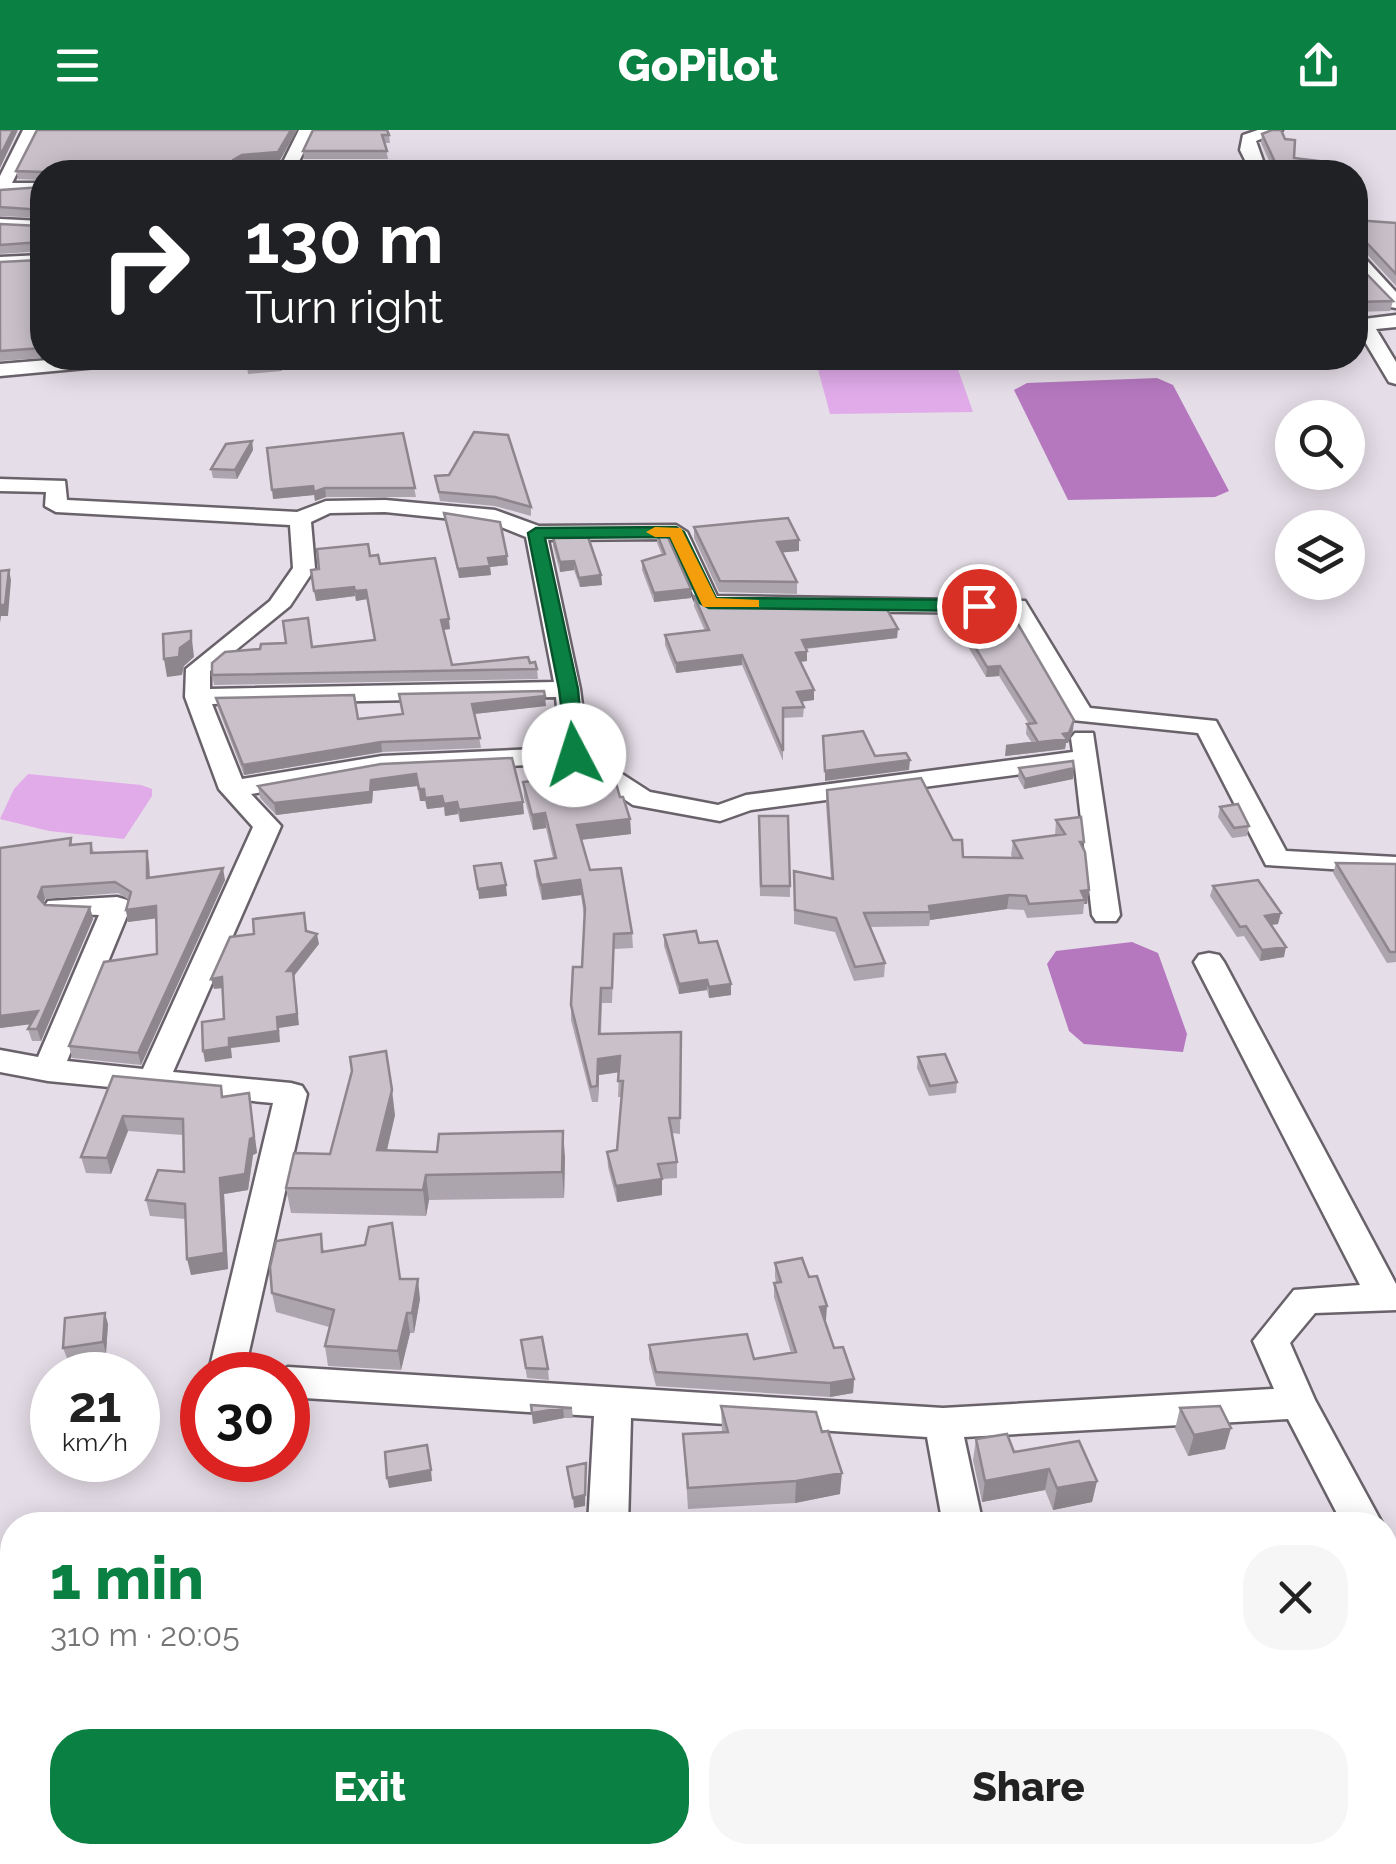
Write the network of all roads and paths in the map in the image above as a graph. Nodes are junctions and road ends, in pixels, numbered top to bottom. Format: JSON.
{"nodes":[{"id":1,"x":307,"y":130,"type":"edge"},
{"id":2,"x":1274,"y":130,"type":"edge"},
{"id":3,"x":29,"y":135,"type":"edge"},
{"id":4,"x":0,"y":141,"type":"edge"},
{"id":5,"x":292,"y":160,"type":"edge"},
{"id":6,"x":1253,"y":160,"type":"edge"},
{"id":7,"x":30,"y":189,"type":"edge"},
{"id":8,"x":1,"y":190,"type":"edge"},
{"id":9,"x":0,"y":224,"type":"edge"},
{"id":10,"x":30,"y":225,"type":"edge"},
{"id":11,"x":30,"y":261,"type":"edge"},
{"id":12,"x":0,"y":262,"type":"edge"},
{"id":13,"x":1368,"y":272,"type":"edge"},
{"id":14,"x":1396,"y":303,"type":"edge"},
{"id":15,"x":1396,"y":321,"type":"edge"},
{"id":16,"x":1368,"y":324,"type":"edge"},
{"id":17,"x":1368,"y":332,"type":"edge"},
{"id":18,"x":30,"y":367,"type":"edge"},
{"id":19,"x":0,"y":370,"type":"edge"},
{"id":20,"x":1396,"y":378,"type":"edge"},
{"id":21,"x":0,"y":485,"type":"edge"},
{"id":22,"x":300,"y":518,"type":"junction"},
{"id":23,"x":536,"y":533,"type":"junction"},
{"id":24,"x":568,"y":689,"type":"junction"},
{"id":25,"x":196,"y":697,"type":"junction"},
{"id":26,"x":1081,"y":715,"type":"junction"},
{"id":27,"x":574,"y":755,"type":"junction"},
{"id":28,"x":1086,"y":758,"type":"junction"},
{"id":29,"x":232,"y":789,"type":"junction"},
{"id":30,"x":1396,"y":865,"type":"edge"},
{"id":31,"x":58,"y":907,"type":"edge"},
{"id":32,"x":1106,"y":915,"type":"dead end"},
{"id":33,"x":1210,"y":962,"type":"dead end"},
{"id":34,"x":0,"y":1061,"type":"edge"},
{"id":35,"x":48,"y":1070,"type":"junction"},
{"id":36,"x":154,"y":1079,"type":"junction"},
{"id":37,"x":1390,"y":1297,"type":"edge"},
{"id":38,"x":231,"y":1352,"type":"edge"},
{"id":39,"x":310,"y":1383,"type":"edge"},
{"id":40,"x":1298,"y":1402,"type":"junction"},
{"id":41,"x":614,"y":1404,"type":"junction"},
{"id":42,"x":944,"y":1423,"type":"junction"},
{"id":43,"x":609,"y":1512,"type":"edge"},
{"id":44,"x":961,"y":1512,"type":"edge"},
{"id":45,"x":1356,"y":1512,"type":"edge"}],
"edges":[{"from":1,"to":5,"type":"street"},
{"from":2,"to":6,"type":"street"},
{"from":3,"to":4,"type":"street"},
{"from":3,"to":8,"type":"street"},
{"from":7,"to":8,"type":"street"},
{"from":9,"to":10,"type":"street"},
{"from":11,"to":12,"type":"street"},
{"from":13,"to":14,"type":"street"},
{"from":15,"to":16,"type":"street"},
{"from":17,"to":20,"type":"street"},
{"from":18,"to":19,"type":"street"},
{"from":21,"to":22,"type":"street"},
{"from":22,"to":23,"type":"street"},
{"from":22,"to":25,"type":"street"},
{"from":23,"to":24,"type":"street"},
{"from":23,"to":26,"type":"street"},
{"from":24,"to":25,"type":"street"},
{"from":24,"to":27,"type":"street"},
{"from":25,"to":29,"type":"street"},
{"from":26,"to":28,"type":"street"},
{"from":26,"to":30,"type":"street"},
{"from":27,"to":28,"type":"street"},
{"from":27,"to":29,"type":"street"},
{"from":28,"to":32,"type":"street"},
{"from":29,"to":36,"type":"street"},
{"from":31,"to":35,"type":"street"},
{"from":33,"to":37,"type":"street"},
{"from":34,"to":35,"type":"street"},
{"from":35,"to":36,"type":"street"},
{"from":36,"to":38,"type":"street"},
{"from":37,"to":40,"type":"street"},
{"from":39,"to":41,"type":"street"},
{"from":40,"to":42,"type":"street"},
{"from":40,"to":45,"type":"street"},
{"from":41,"to":42,"type":"street"},
{"from":41,"to":43,"type":"street"},
{"from":42,"to":44,"type":"street"}]}
